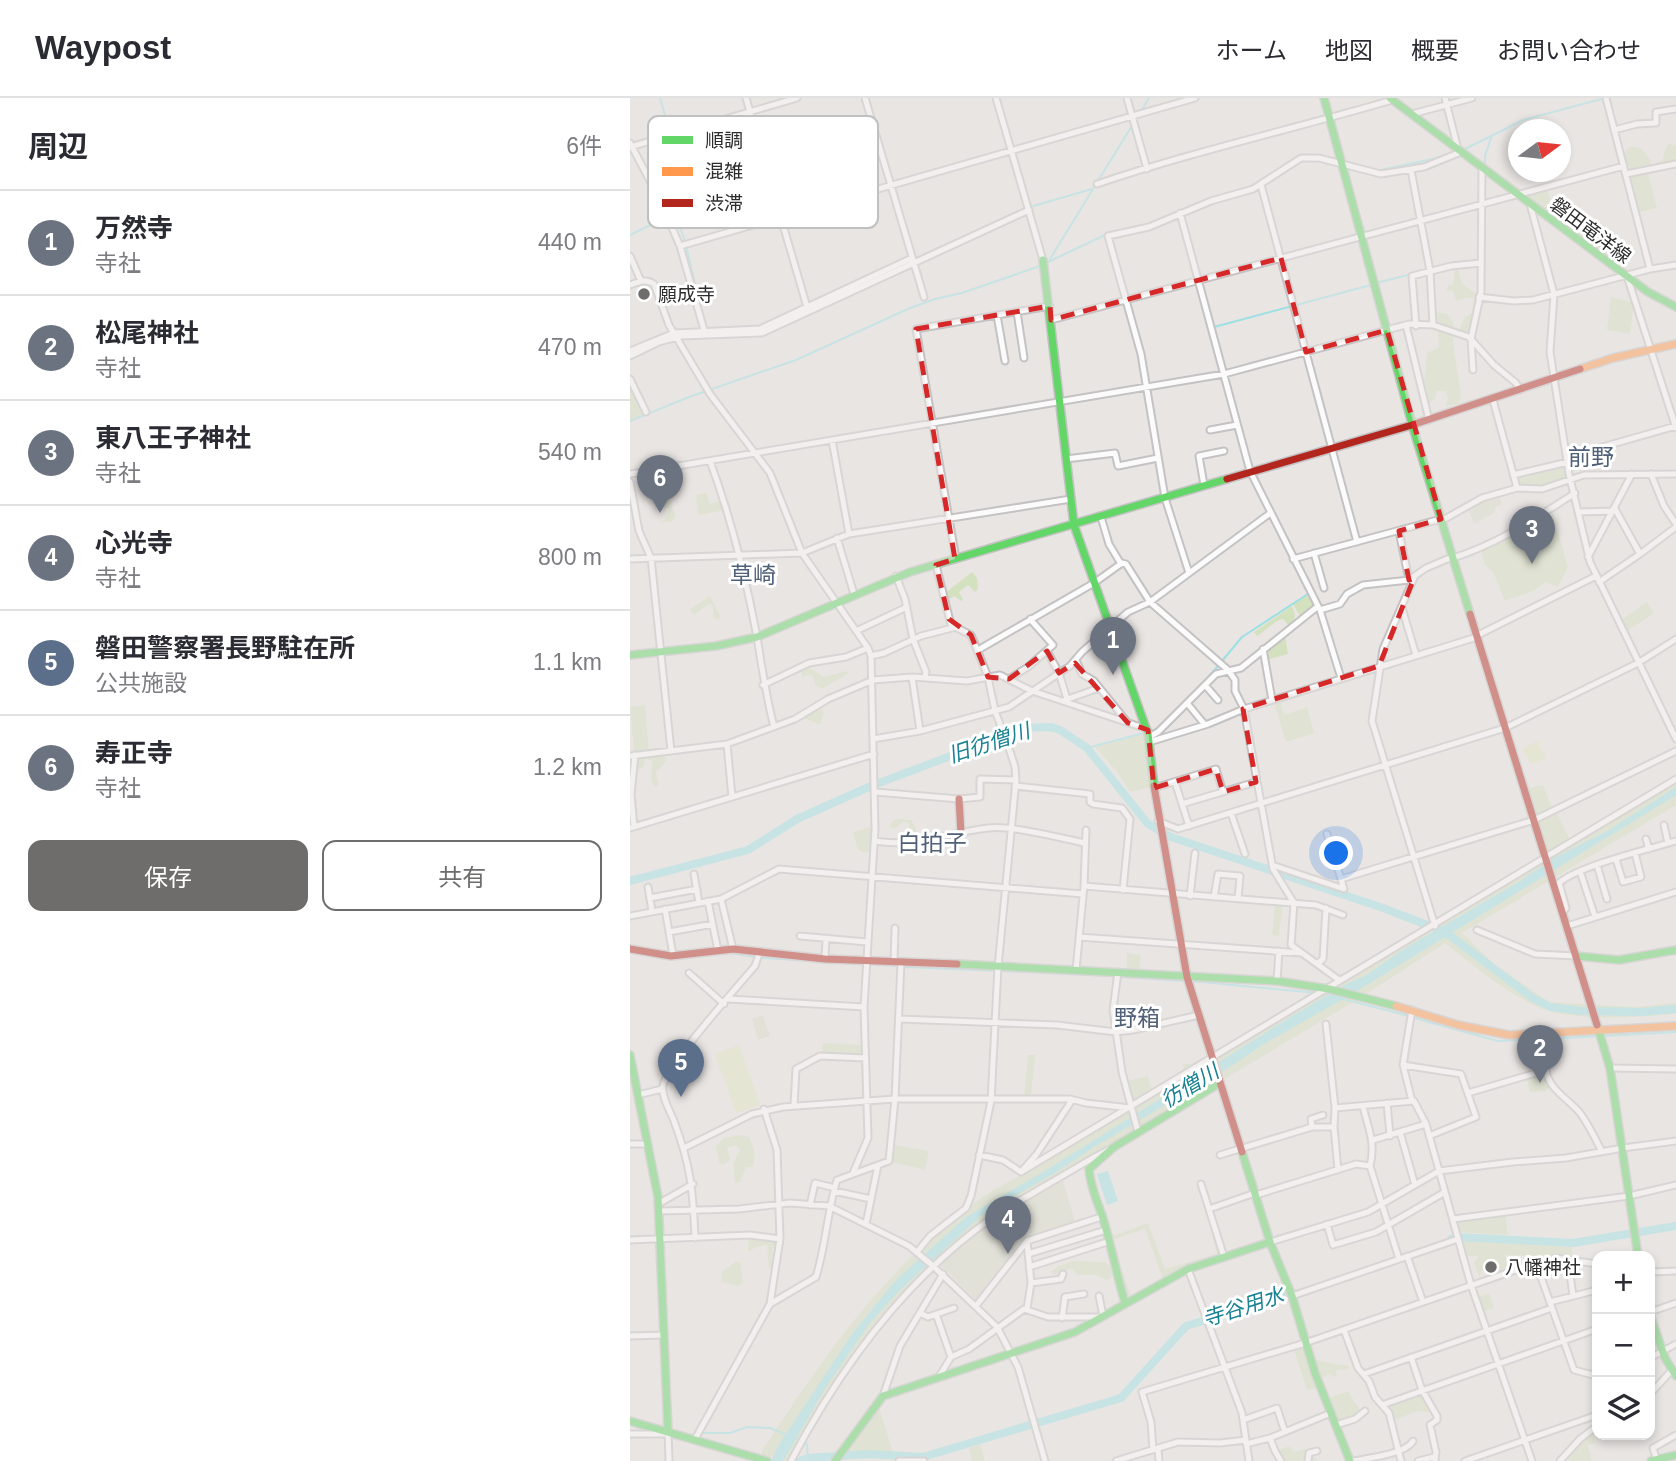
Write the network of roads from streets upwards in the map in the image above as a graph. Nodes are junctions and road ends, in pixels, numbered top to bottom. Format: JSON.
{"nodes":[{"id":1,"x":746,"y":98,"type":"edge"},
{"id":2,"x":797,"y":98,"type":"edge"},
{"id":3,"x":865,"y":98,"type":"edge"},
{"id":4,"x":996,"y":98,"type":"edge"},
{"id":5,"x":1127,"y":98,"type":"edge"},
{"id":6,"x":1195,"y":98,"type":"edge"},
{"id":7,"x":1324,"y":98,"type":"edge"},
{"id":8,"x":1445,"y":98,"type":"edge"},
{"id":9,"x":1472,"y":98,"type":"edge"},
{"id":10,"x":1606,"y":98,"type":"edge"},
{"id":11,"x":1391,"y":99,"type":"edge"},
{"id":12,"x":1447,"y":106,"type":"junction"},
{"id":13,"x":1676,"y":108,"type":"edge"},
{"id":14,"x":749,"y":112,"type":"junction"},
{"id":15,"x":1412,"y":114,"type":"junction"},
{"id":16,"x":735,"y":116,"type":"edge"},
{"id":17,"x":750,"y":116,"type":"edge"},
{"id":18,"x":870,"y":116,"type":"edge"},
{"id":19,"x":1132,"y":116,"type":"junction"},
{"id":20,"x":1329,"y":118,"type":"junction"},
{"id":21,"x":1614,"y":130,"type":"junction"},
{"id":22,"x":648,"y":140,"type":"edge"},
{"id":23,"x":878,"y":142,"type":"edge"},
{"id":24,"x":631,"y":145,"type":"edge"},
{"id":25,"x":1460,"y":151,"type":"junction"},
{"id":26,"x":1012,"y":152,"type":"junction"},
{"id":27,"x":1342,"y":164,"type":"junction"},
{"id":28,"x":1676,"y":164,"type":"edge"},
{"id":29,"x":1624,"y":166,"type":"junction"},
{"id":30,"x":1482,"y":167,"type":"junction"},
{"id":31,"x":1147,"y":169,"type":"junction"},
{"id":32,"x":1411,"y":170,"type":"junction"},
{"id":33,"x":1626,"y":174,"type":"junction"},
{"id":34,"x":648,"y":180,"type":"edge"},
{"id":35,"x":1097,"y":184,"type":"dead end"},
{"id":36,"x":1261,"y":185,"type":"junction"},
{"id":37,"x":891,"y":187,"type":"junction"},
{"id":38,"x":878,"y":190,"type":"edge"},
{"id":39,"x":1518,"y":194,"type":"junction"},
{"id":40,"x":1482,"y":204,"type":"junction"},
{"id":41,"x":1530,"y":204,"type":"junction"},
{"id":42,"x":1029,"y":210,"type":"junction"},
{"id":43,"x":1180,"y":213,"type":"junction"},
{"id":44,"x":1420,"y":220,"type":"junction"},
{"id":45,"x":671,"y":228,"type":"edge"},
{"id":46,"x":740,"y":228,"type":"edge"},
{"id":47,"x":784,"y":228,"type":"edge"},
{"id":48,"x":1361,"y":237,"type":"junction"},
{"id":49,"x":680,"y":246,"type":"junction"},
{"id":50,"x":630,"y":256,"type":"edge"},
{"id":51,"x":1281,"y":258,"type":"junction"},
{"id":52,"x":913,"y":260,"type":"junction"},
{"id":53,"x":1481,"y":263,"type":"junction"},
{"id":54,"x":1044,"y":264,"type":"joint"},
{"id":55,"x":1676,"y":265,"type":"edge"},
{"id":56,"x":1650,"y":269,"type":"junction"},
{"id":57,"x":1430,"y":271,"type":"junction"},
{"id":58,"x":1627,"y":276,"type":"junction"},
{"id":59,"x":641,"y":281,"type":"junction"},
{"id":60,"x":1199,"y":281,"type":"junction"},
{"id":61,"x":630,"y":285,"type":"edge"},
{"id":62,"x":1553,"y":294,"type":"junction"},
{"id":63,"x":924,"y":297,"type":"dead end"},
{"id":64,"x":1479,"y":297,"type":"junction"},
{"id":65,"x":1126,"y":300,"type":"junction"},
{"id":66,"x":1049,"y":306,"type":"junction"},
{"id":67,"x":1676,"y":306,"type":"edge"},
{"id":68,"x":807,"y":307,"type":"junction"},
{"id":69,"x":1017,"y":312,"type":"junction"},
{"id":70,"x":997,"y":315,"type":"junction"},
{"id":71,"x":1051,"y":320,"type":"junction"},
{"id":72,"x":1406,"y":325,"type":"junction"},
{"id":73,"x":1433,"y":325,"type":"junction"},
{"id":74,"x":1416,"y":326,"type":"junction"},
{"id":75,"x":704,"y":330,"type":"junction"},
{"id":76,"x":1387,"y":330,"type":"junction"},
{"id":77,"x":675,"y":335,"type":"junction"},
{"id":78,"x":1471,"y":339,"type":"junction"},
{"id":79,"x":1676,"y":344,"type":"edge"},
{"id":80,"x":1652,"y":349,"type":"junction"},
{"id":81,"x":1306,"y":352,"type":"junction"},
{"id":82,"x":630,"y":354,"type":"edge"},
{"id":83,"x":1024,"y":358,"type":"dead end"},
{"id":84,"x":1004,"y":361,"type":"dead end"},
{"id":85,"x":1473,"y":370,"type":"dead end"},
{"id":86,"x":1224,"y":374,"type":"junction"},
{"id":87,"x":1554,"y":378,"type":"junction"},
{"id":88,"x":630,"y":379,"type":"edge"},
{"id":89,"x":1146,"y":387,"type":"junction"},
{"id":90,"x":1520,"y":390,"type":"junction"},
{"id":91,"x":1493,"y":400,"type":"junction"},
{"id":92,"x":1059,"y":402,"type":"junction"},
{"id":93,"x":646,"y":412,"type":"dead end"},
{"id":94,"x":1429,"y":420,"type":"junction"},
{"id":95,"x":932,"y":423,"type":"junction"},
{"id":96,"x":1237,"y":425,"type":"junction"},
{"id":97,"x":1412,"y":425,"type":"junction"},
{"id":98,"x":1676,"y":427,"type":"edge"},
{"id":99,"x":1210,"y":430,"type":"dead end"},
{"id":100,"x":832,"y":440,"type":"junction"},
{"id":101,"x":1332,"y":448,"type":"junction"},
{"id":102,"x":1224,"y":451,"type":"dead end"},
{"id":103,"x":756,"y":453,"type":"junction"},
{"id":104,"x":1066,"y":458,"type":"junction"},
{"id":105,"x":1158,"y":458,"type":"junction"},
{"id":106,"x":1567,"y":460,"type":"junction"},
{"id":107,"x":710,"y":461,"type":"junction"},
{"id":108,"x":1252,"y":471,"type":"junction"},
{"id":109,"x":630,"y":474,"type":"edge"},
{"id":110,"x":1632,"y":474,"type":"junction"},
{"id":111,"x":1651,"y":474,"type":"junction"},
{"id":112,"x":1676,"y":474,"type":"edge"},
{"id":113,"x":1513,"y":475,"type":"junction"},
{"id":114,"x":1572,"y":478,"type":"junction"},
{"id":115,"x":630,"y":482,"type":"edge"},
{"id":116,"x":1205,"y":485,"type":"junction"},
{"id":117,"x":1517,"y":488,"type":"junction"},
{"id":118,"x":1575,"y":493,"type":"junction"},
{"id":119,"x":1165,"y":498,"type":"junction"},
{"id":120,"x":1071,"y":499,"type":"junction"},
{"id":121,"x":1615,"y":510,"type":"junction"},
{"id":122,"x":1579,"y":512,"type":"junction"},
{"id":123,"x":1269,"y":514,"type":"junction"},
{"id":124,"x":1101,"y":517,"type":"junction"},
{"id":125,"x":948,"y":518,"type":"junction"},
{"id":126,"x":1441,"y":520,"type":"junction"},
{"id":127,"x":1074,"y":525,"type":"junction"},
{"id":128,"x":1676,"y":525,"type":"edge"},
{"id":129,"x":1399,"y":531,"type":"junction"},
{"id":130,"x":849,"y":534,"type":"junction"},
{"id":131,"x":837,"y":538,"type":"junction"},
{"id":132,"x":1357,"y":542,"type":"junction"},
{"id":133,"x":803,"y":553,"type":"junction"},
{"id":134,"x":1314,"y":553,"type":"junction"},
{"id":135,"x":1640,"y":554,"type":"junction"},
{"id":136,"x":738,"y":555,"type":"junction"},
{"id":137,"x":1453,"y":557,"type":"junction"},
{"id":138,"x":1588,"y":557,"type":"junction"},
{"id":139,"x":651,"y":558,"type":"junction"},
{"id":140,"x":630,"y":559,"type":"edge"},
{"id":141,"x":956,"y":559,"type":"junction"},
{"id":142,"x":1295,"y":559,"type":"junction"},
{"id":143,"x":1121,"y":564,"type":"junction"},
{"id":144,"x":936,"y":565,"type":"junction"},
{"id":145,"x":1189,"y":573,"type":"junction"},
{"id":146,"x":896,"y":576,"type":"junction"},
{"id":147,"x":1412,"y":579,"type":"junction"},
{"id":148,"x":1597,"y":579,"type":"junction"},
{"id":149,"x":1094,"y":583,"type":"junction"},
{"id":150,"x":1324,"y":588,"type":"dead end"},
{"id":151,"x":854,"y":594,"type":"junction"},
{"id":152,"x":1150,"y":602,"type":"junction"},
{"id":153,"x":836,"y":603,"type":"junction"},
{"id":154,"x":907,"y":607,"type":"junction"},
{"id":155,"x":1402,"y":608,"type":"junction"},
{"id":156,"x":1319,"y":609,"type":"junction"},
{"id":157,"x":1030,"y":619,"type":"junction"},
{"id":158,"x":956,"y":628,"type":"junction"},
{"id":159,"x":1110,"y":628,"type":"junction"},
{"id":160,"x":856,"y":631,"type":"junction"},
{"id":161,"x":1477,"y":636,"type":"junction"},
{"id":162,"x":757,"y":637,"type":"junction"},
{"id":163,"x":913,"y":639,"type":"junction"},
{"id":164,"x":1676,"y":639,"type":"edge"},
{"id":165,"x":868,"y":648,"type":"junction"},
{"id":166,"x":1263,"y":649,"type":"junction"},
{"id":167,"x":978,"y":650,"type":"junction"},
{"id":168,"x":661,"y":651,"type":"junction"},
{"id":169,"x":1047,"y":651,"type":"junction"},
{"id":170,"x":630,"y":654,"type":"edge"},
{"id":171,"x":1416,"y":655,"type":"junction"},
{"id":172,"x":871,"y":656,"type":"junction"},
{"id":173,"x":1076,"y":660,"type":"junction"},
{"id":174,"x":1638,"y":663,"type":"junction"},
{"id":175,"x":1380,"y":666,"type":"junction"},
{"id":176,"x":1228,"y":670,"type":"junction"},
{"id":177,"x":1059,"y":673,"type":"junction"},
{"id":178,"x":912,"y":677,"type":"junction"},
{"id":179,"x":925,"y":677,"type":"junction"},
{"id":180,"x":988,"y":677,"type":"junction"},
{"id":181,"x":1341,"y":678,"type":"junction"},
{"id":182,"x":1009,"y":679,"type":"junction"},
{"id":183,"x":873,"y":680,"type":"junction"},
{"id":184,"x":763,"y":685,"type":"junction"},
{"id":185,"x":1205,"y":685,"type":"junction"},
{"id":186,"x":1099,"y":688,"type":"junction"},
{"id":187,"x":1032,"y":691,"type":"junction"},
{"id":188,"x":1272,"y":699,"type":"junction"},
{"id":189,"x":1065,"y":700,"type":"junction"},
{"id":190,"x":1218,"y":700,"type":"dead end"},
{"id":191,"x":1186,"y":703,"type":"junction"},
{"id":192,"x":1244,"y":709,"type":"junction"},
{"id":193,"x":995,"y":712,"type":"junction"},
{"id":194,"x":1128,"y":723,"type":"junction"},
{"id":195,"x":1205,"y":725,"type":"junction"},
{"id":196,"x":774,"y":726,"type":"junction"},
{"id":197,"x":1505,"y":728,"type":"junction"},
{"id":198,"x":920,"y":731,"type":"junction"},
{"id":199,"x":1148,"y":735,"type":"junction"},
{"id":200,"x":873,"y":739,"type":"junction"},
{"id":201,"x":1676,"y":739,"type":"edge"},
{"id":202,"x":727,"y":744,"type":"junction"},
{"id":203,"x":671,"y":751,"type":"junction"},
{"id":204,"x":1676,"y":751,"type":"edge"},
{"id":205,"x":874,"y":754,"type":"junction"},
{"id":206,"x":632,"y":755,"type":"edge"},
{"id":207,"x":1385,"y":765,"type":"junction"},
{"id":208,"x":1676,"y":779,"type":"edge"},
{"id":209,"x":1175,"y":782,"type":"junction"},
{"id":210,"x":1256,"y":782,"type":"junction"},
{"id":211,"x":1015,"y":783,"type":"junction"},
{"id":212,"x":1154,"y":789,"type":"junction"},
{"id":213,"x":875,"y":792,"type":"junction"},
{"id":214,"x":1223,"y":792,"type":"junction"},
{"id":215,"x":732,"y":797,"type":"junction"},
{"id":216,"x":959,"y":799,"type":"junction"},
{"id":217,"x":1260,"y":803,"type":"junction"},
{"id":218,"x":1182,"y":804,"type":"junction"},
{"id":219,"x":1231,"y":813,"type":"junction"},
{"id":220,"x":1534,"y":820,"type":"junction"},
{"id":221,"x":1158,"y":821,"type":"junction"},
{"id":222,"x":1664,"y":825,"type":"dead end"},
{"id":223,"x":1189,"y":826,"type":"junction"},
{"id":224,"x":632,"y":827,"type":"edge"},
{"id":225,"x":1009,"y":830,"type":"junction"},
{"id":226,"x":1086,"y":830,"type":"dead end"},
{"id":227,"x":961,"y":833,"type":"junction"},
{"id":228,"x":1327,"y":834,"type":"dead end"},
{"id":229,"x":1646,"y":839,"type":"dead end"},
{"id":230,"x":875,"y":841,"type":"junction"},
{"id":231,"x":1676,"y":841,"type":"edge"},
{"id":232,"x":1086,"y":843,"type":"junction"},
{"id":233,"x":1668,"y":843,"type":"junction"},
{"id":234,"x":1649,"y":849,"type":"junction"},
{"id":235,"x":1195,"y":853,"type":"dead end"},
{"id":236,"x":1635,"y":853,"type":"junction"},
{"id":237,"x":1245,"y":854,"type":"dead end"},
{"id":238,"x":1414,"y":857,"type":"junction"},
{"id":239,"x":1616,"y":859,"type":"junction"},
{"id":240,"x":1546,"y":860,"type":"junction"},
{"id":241,"x":1272,"y":865,"type":"junction"},
{"id":242,"x":1597,"y":866,"type":"junction"},
{"id":243,"x":1580,"y":871,"type":"junction"},
{"id":244,"x":694,"y":874,"type":"dead end"},
{"id":245,"x":872,"y":876,"type":"junction"},
{"id":246,"x":1341,"y":879,"type":"junction"},
{"id":247,"x":1084,"y":886,"type":"junction"},
{"id":248,"x":648,"y":887,"type":"dead end"},
{"id":249,"x":1004,"y":888,"type":"junction"},
{"id":250,"x":697,"y":889,"type":"junction"},
{"id":251,"x":1123,"y":890,"type":"junction"},
{"id":252,"x":1676,"y":892,"type":"edge"},
{"id":253,"x":1083,"y":894,"type":"junction"},
{"id":254,"x":1174,"y":894,"type":"junction"},
{"id":255,"x":1191,"y":896,"type":"junction"},
{"id":256,"x":1214,"y":897,"type":"junction"},
{"id":257,"x":650,"y":898,"type":"junction"},
{"id":258,"x":721,"y":899,"type":"junction"},
{"id":259,"x":1238,"y":899,"type":"junction"},
{"id":260,"x":1606,"y":899,"type":"dead end"},
{"id":261,"x":708,"y":901,"type":"junction"},
{"id":262,"x":699,"y":903,"type":"junction"},
{"id":263,"x":1294,"y":903,"type":"junction"},
{"id":264,"x":1326,"y":908,"type":"junction"},
{"id":265,"x":665,"y":909,"type":"junction"},
{"id":266,"x":653,"y":911,"type":"junction"},
{"id":267,"x":1563,"y":912,"type":"junction"},
{"id":268,"x":1343,"y":915,"type":"dead end"},
{"id":269,"x":630,"y":916,"type":"edge"},
{"id":270,"x":1595,"y":917,"type":"junction"},
{"id":271,"x":713,"y":923,"type":"junction"},
{"id":272,"x":1435,"y":926,"type":"junction"},
{"id":273,"x":1567,"y":926,"type":"junction"},
{"id":274,"x":895,"y":928,"type":"dead end"},
{"id":275,"x":1478,"y":930,"type":"dead end"},
{"id":276,"x":669,"y":932,"type":"junction"},
{"id":277,"x":800,"y":936,"type":"dead end"},
{"id":278,"x":1079,"y":937,"type":"junction"},
{"id":279,"x":826,"y":938,"type":"junction"},
{"id":280,"x":867,"y":942,"type":"junction"},
{"id":281,"x":1182,"y":944,"type":"junction"},
{"id":282,"x":630,"y":949,"type":"edge"},
{"id":283,"x":733,"y":949,"type":"junction"},
{"id":284,"x":1676,"y":950,"type":"edge"},
{"id":285,"x":718,"y":951,"type":"junction"},
{"id":286,"x":1279,"y":951,"type":"junction"},
{"id":287,"x":1302,"y":953,"type":"junction"},
{"id":288,"x":759,"y":954,"type":"junction"},
{"id":289,"x":673,"y":956,"type":"junction"},
{"id":290,"x":1576,"y":956,"type":"junction"},
{"id":291,"x":825,"y":959,"type":"junction"},
{"id":292,"x":866,"y":961,"type":"junction"},
{"id":293,"x":898,"y":963,"type":"junction"},
{"id":294,"x":1317,"y":964,"type":"junction"},
{"id":295,"x":998,"y":967,"type":"junction"},
{"id":296,"x":1076,"y":970,"type":"junction"},
{"id":297,"x":1118,"y":972,"type":"junction"},
{"id":298,"x":689,"y":974,"type":"dead end"},
{"id":299,"x":1187,"y":977,"type":"junction"},
{"id":300,"x":1339,"y":980,"type":"junction"},
{"id":301,"x":1277,"y":981,"type":"junction"},
{"id":302,"x":1327,"y":988,"type":"junction"},
{"id":303,"x":726,"y":1002,"type":"junction"},
{"id":304,"x":864,"y":1007,"type":"junction"},
{"id":305,"x":1412,"y":1010,"type":"junction"},
{"id":306,"x":1199,"y":1015,"type":"junction"},
{"id":307,"x":899,"y":1019,"type":"junction"},
{"id":308,"x":994,"y":1024,"type":"junction"},
{"id":309,"x":1326,"y":1024,"type":"dead end"},
{"id":310,"x":1676,"y":1026,"type":"edge"},
{"id":311,"x":1598,"y":1029,"type":"junction"},
{"id":312,"x":1116,"y":1032,"type":"junction"},
{"id":313,"x":1548,"y":1033,"type":"junction"},
{"id":314,"x":865,"y":1058,"type":"junction"},
{"id":315,"x":1212,"y":1058,"type":"junction"},
{"id":316,"x":631,"y":1059,"type":"edge"},
{"id":317,"x":1403,"y":1065,"type":"junction"},
{"id":318,"x":1610,"y":1068,"type":"junction"},
{"id":319,"x":1676,"y":1069,"type":"edge"},
{"id":320,"x":1546,"y":1070,"type":"junction"},
{"id":321,"x":1220,"y":1082,"type":"junction"},
{"id":322,"x":662,"y":1089,"type":"junction"},
{"id":323,"x":1468,"y":1093,"type":"junction"},
{"id":324,"x":638,"y":1095,"type":"junction"},
{"id":325,"x":895,"y":1099,"type":"junction"},
{"id":326,"x":1072,"y":1100,"type":"junction"},
{"id":327,"x":990,"y":1101,"type":"junction"},
{"id":328,"x":1412,"y":1101,"type":"junction"},
{"id":329,"x":867,"y":1102,"type":"junction"},
{"id":330,"x":1387,"y":1103,"type":"junction"},
{"id":331,"x":794,"y":1106,"type":"junction"},
{"id":332,"x":1363,"y":1106,"type":"junction"},
{"id":333,"x":1335,"y":1108,"type":"junction"},
{"id":334,"x":1130,"y":1109,"type":"junction"},
{"id":335,"x":764,"y":1110,"type":"junction"},
{"id":336,"x":1323,"y":1115,"type":"dead end"},
{"id":337,"x":1426,"y":1124,"type":"junction"},
{"id":338,"x":1312,"y":1127,"type":"junction"},
{"id":339,"x":1334,"y":1127,"type":"junction"},
{"id":340,"x":1138,"y":1132,"type":"junction"},
{"id":341,"x":1399,"y":1132,"type":"junction"},
{"id":342,"x":1390,"y":1136,"type":"junction"},
{"id":343,"x":1429,"y":1136,"type":"junction"},
{"id":344,"x":1373,"y":1140,"type":"junction"},
{"id":345,"x":1676,"y":1142,"type":"edge"},
{"id":346,"x":630,"y":1144,"type":"edge"},
{"id":347,"x":647,"y":1144,"type":"junction"},
{"id":348,"x":1114,"y":1147,"type":"junction"},
{"id":349,"x":684,"y":1148,"type":"junction"},
{"id":350,"x":1623,"y":1148,"type":"junction"},
{"id":351,"x":1241,"y":1149,"type":"junction"},
{"id":352,"x":1602,"y":1152,"type":"junction"},
{"id":353,"x":979,"y":1155,"type":"junction"},
{"id":354,"x":1220,"y":1155,"type":"dead end"},
{"id":355,"x":878,"y":1165,"type":"junction"},
{"id":356,"x":1370,"y":1166,"type":"junction"},
{"id":357,"x":1338,"y":1170,"type":"junction"},
{"id":358,"x":1439,"y":1171,"type":"junction"},
{"id":359,"x":1021,"y":1172,"type":"junction"},
{"id":360,"x":853,"y":1173,"type":"junction"},
{"id":361,"x":693,"y":1184,"type":"junction"},
{"id":362,"x":1201,"y":1184,"type":"dead end"},
{"id":363,"x":1415,"y":1185,"type":"junction"},
{"id":364,"x":1676,"y":1185,"type":"edge"},
{"id":365,"x":834,"y":1190,"type":"junction"},
{"id":366,"x":1445,"y":1192,"type":"junction"},
{"id":367,"x":1255,"y":1194,"type":"junction"},
{"id":368,"x":1629,"y":1196,"type":"junction"},
{"id":369,"x":871,"y":1199,"type":"junction"},
{"id":370,"x":778,"y":1204,"type":"junction"},
{"id":371,"x":1382,"y":1204,"type":"junction"},
{"id":372,"x":810,"y":1205,"type":"junction"},
{"id":373,"x":829,"y":1206,"type":"junction"},
{"id":374,"x":659,"y":1208,"type":"junction"},
{"id":375,"x":1209,"y":1209,"type":"junction"},
{"id":376,"x":694,"y":1210,"type":"junction"},
{"id":377,"x":1101,"y":1217,"type":"junction"},
{"id":378,"x":1453,"y":1219,"type":"junction"},
{"id":379,"x":866,"y":1224,"type":"junction"},
{"id":380,"x":1327,"y":1224,"type":"junction"},
{"id":381,"x":1388,"y":1225,"type":"junction"},
{"id":382,"x":1106,"y":1230,"type":"junction"},
{"id":383,"x":695,"y":1238,"type":"junction"},
{"id":384,"x":780,"y":1239,"type":"junction"},
{"id":385,"x":1458,"y":1239,"type":"junction"},
{"id":386,"x":630,"y":1240,"type":"edge"},
{"id":387,"x":660,"y":1240,"type":"junction"},
{"id":388,"x":1027,"y":1241,"type":"junction"},
{"id":389,"x":1107,"y":1242,"type":"junction"},
{"id":390,"x":1270,"y":1242,"type":"junction"},
{"id":391,"x":1636,"y":1251,"type":"edge"},
{"id":392,"x":917,"y":1252,"type":"junction"},
{"id":393,"x":1028,"y":1254,"type":"junction"},
{"id":394,"x":1407,"y":1256,"type":"junction"},
{"id":395,"x":1224,"y":1257,"type":"junction"},
{"id":396,"x":1399,"y":1259,"type":"junction"},
{"id":397,"x":1568,"y":1259,"type":"junction"},
{"id":398,"x":1536,"y":1263,"type":"junction"},
{"id":399,"x":1592,"y":1263,"type":"edge"},
{"id":400,"x":934,"y":1266,"type":"junction"},
{"id":401,"x":1029,"y":1267,"type":"junction"},
{"id":402,"x":1188,"y":1269,"type":"junction"},
{"id":403,"x":1676,"y":1271,"type":"edge"},
{"id":404,"x":1655,"y":1272,"type":"edge"},
{"id":405,"x":943,"y":1274,"type":"junction"},
{"id":406,"x":1063,"y":1274,"type":"dead end"},
{"id":407,"x":1031,"y":1283,"type":"junction"},
{"id":408,"x":1471,"y":1285,"type":"junction"},
{"id":409,"x":1592,"y":1291,"type":"edge"},
{"id":410,"x":1084,"y":1294,"type":"dead end"},
{"id":411,"x":1099,"y":1296,"type":"dead end"},
{"id":412,"x":1573,"y":1296,"type":"junction"},
{"id":413,"x":1292,"y":1297,"type":"junction"},
{"id":414,"x":1423,"y":1302,"type":"junction"},
{"id":415,"x":1125,"y":1303,"type":"junction"},
{"id":416,"x":1676,"y":1303,"type":"edge"},
{"id":417,"x":770,"y":1304,"type":"junction"},
{"id":418,"x":1551,"y":1305,"type":"junction"},
{"id":419,"x":976,"y":1306,"type":"junction"},
{"id":420,"x":954,"y":1308,"type":"dead end"},
{"id":421,"x":1027,"y":1309,"type":"junction"},
{"id":422,"x":1655,"y":1311,"type":"edge"},
{"id":423,"x":920,"y":1313,"type":"junction"},
{"id":424,"x":936,"y":1314,"type":"junction"},
{"id":425,"x":1650,"y":1314,"type":"edge"},
{"id":426,"x":1103,"y":1316,"type":"junction"},
{"id":427,"x":1062,"y":1318,"type":"junction"},
{"id":428,"x":996,"y":1327,"type":"junction"},
{"id":429,"x":1344,"y":1330,"type":"junction"},
{"id":430,"x":1486,"y":1330,"type":"junction"},
{"id":431,"x":1592,"y":1331,"type":"edge"},
{"id":432,"x":663,"y":1335,"type":"junction"},
{"id":433,"x":630,"y":1336,"type":"edge"},
{"id":434,"x":1564,"y":1341,"type":"junction"},
{"id":435,"x":1306,"y":1343,"type":"junction"},
{"id":436,"x":1676,"y":1344,"type":"edge"},
{"id":437,"x":1663,"y":1351,"type":"junction"},
{"id":438,"x":1010,"y":1353,"type":"junction"},
{"id":439,"x":1655,"y":1355,"type":"edge"},
{"id":440,"x":951,"y":1357,"type":"junction"},
{"id":441,"x":1410,"y":1357,"type":"junction"},
{"id":442,"x":1498,"y":1364,"type":"junction"},
{"id":443,"x":1225,"y":1368,"type":"junction"},
{"id":444,"x":1674,"y":1373,"type":"edge"},
{"id":445,"x":1364,"y":1374,"type":"junction"},
{"id":446,"x":1592,"y":1375,"type":"edge"},
{"id":447,"x":940,"y":1376,"type":"junction"},
{"id":448,"x":1422,"y":1390,"type":"junction"},
{"id":449,"x":1655,"y":1390,"type":"edge"},
{"id":450,"x":883,"y":1396,"type":"junction"},
{"id":451,"x":1382,"y":1405,"type":"junction"},
{"id":452,"x":1365,"y":1411,"type":"dead end"},
{"id":453,"x":1331,"y":1413,"type":"junction"},
{"id":454,"x":1592,"y":1417,"type":"edge"},
{"id":455,"x":1243,"y":1420,"type":"junction"},
{"id":456,"x":630,"y":1422,"type":"edge"},
{"id":457,"x":1336,"y":1425,"type":"junction"},
{"id":458,"x":1592,"y":1428,"type":"edge"},
{"id":459,"x":668,"y":1432,"type":"junction"},
{"id":460,"x":1285,"y":1432,"type":"junction"},
{"id":461,"x":630,"y":1434,"type":"edge"},
{"id":462,"x":1676,"y":1435,"type":"edge"},
{"id":463,"x":1270,"y":1437,"type":"junction"},
{"id":464,"x":695,"y":1439,"type":"junction"},
{"id":465,"x":1525,"y":1440,"type":"junction"},
{"id":466,"x":1413,"y":1441,"type":"dead end"},
{"id":467,"x":1246,"y":1442,"type":"junction"},
{"id":468,"x":1155,"y":1450,"type":"junction"},
{"id":469,"x":1317,"y":1451,"type":"dead end"},
{"id":470,"x":1399,"y":1451,"type":"junction"},
{"id":471,"x":1676,"y":1455,"type":"edge"},
{"id":472,"x":1434,"y":1459,"type":"edge"},
{"id":473,"x":669,"y":1461,"type":"edge"},
{"id":474,"x":766,"y":1461,"type":"edge"},
{"id":475,"x":791,"y":1461,"type":"edge"},
{"id":476,"x":835,"y":1461,"type":"edge"},
{"id":477,"x":899,"y":1461,"type":"edge"},
{"id":478,"x":924,"y":1461,"type":"edge"},
{"id":479,"x":1045,"y":1461,"type":"edge"},
{"id":480,"x":1116,"y":1461,"type":"edge"},
{"id":481,"x":1159,"y":1461,"type":"edge"},
{"id":482,"x":1249,"y":1461,"type":"edge"},
{"id":483,"x":1281,"y":1461,"type":"edge"},
{"id":484,"x":1308,"y":1461,"type":"edge"},
{"id":485,"x":1352,"y":1461,"type":"edge"},
{"id":486,"x":1401,"y":1461,"type":"edge"},
{"id":487,"x":1418,"y":1461,"type":"edge"},
{"id":488,"x":1465,"y":1461,"type":"edge"},
{"id":489,"x":1532,"y":1461,"type":"edge"},
{"id":490,"x":1560,"y":1461,"type":"edge"},
{"id":491,"x":1655,"y":1461,"type":"edge"}],
"edges":[{"from":1,"to":14,"type":"street"},
{"from":2,"to":14,"type":"street"},
{"from":3,"to":18,"type":"street"},
{"from":4,"to":26,"type":"street"},
{"from":5,"to":19,"type":"street"},
{"from":6,"to":19,"type":"street"},
{"from":7,"to":20,"type":"street"},
{"from":8,"to":12,"type":"street"},
{"from":9,"to":12,"type":"street"},
{"from":10,"to":21,"type":"street"},
{"from":11,"to":15,"type":"street","name":"磐田竜洋線"},
{"from":11,"to":20,"type":"street"},
{"from":12,"to":15,"type":"street"},
{"from":12,"to":25,"type":"street"},
{"from":13,"to":21,"type":"street"},
{"from":14,"to":16,"type":"street"},
{"from":14,"to":17,"type":"street"},
{"from":15,"to":25,"type":"street","name":"磐田竜洋線"},
{"from":19,"to":26,"type":"street"},
{"from":19,"to":31,"type":"street"},
{"from":20,"to":27,"type":"street"},
{"from":20,"to":31,"type":"street"},
{"from":21,"to":29,"type":"street"},
{"from":22,"to":24,"type":"street"},
{"from":23,"to":37,"type":"street"},
{"from":24,"to":34,"type":"street"},
{"from":25,"to":30,"type":"street","name":"磐田竜洋線"},
{"from":25,"to":32,"type":"street"},
{"from":26,"to":37,"type":"street"},
{"from":26,"to":42,"type":"street"},
{"from":27,"to":32,"type":"street"},
{"from":27,"to":36,"type":"street"},
{"from":27,"to":48,"type":"street"},
{"from":28,"to":33,"type":"street"},
{"from":29,"to":33,"type":"street"},
{"from":29,"to":39,"type":"street"},
{"from":30,"to":39,"type":"street","name":"磐田竜洋線"},
{"from":30,"to":40,"type":"street"},
{"from":31,"to":35,"type":"street"},
{"from":32,"to":44,"type":"street"},
{"from":33,"to":56,"type":"street"},
{"from":36,"to":43,"type":"street"},
{"from":36,"to":51,"type":"street"},
{"from":37,"to":38,"type":"street"},
{"from":37,"to":52,"type":"street"},
{"from":39,"to":40,"type":"street"},
{"from":39,"to":41,"type":"street","name":"磐田竜洋線"},
{"from":40,"to":44,"type":"street"},
{"from":40,"to":53,"type":"street"},
{"from":41,"to":58,"type":"street","name":"磐田竜洋線"},
{"from":41,"to":62,"type":"street"},
{"from":42,"to":52,"type":"street"},
{"from":42,"to":54,"type":"street"},
{"from":43,"to":60,"type":"street"},
{"from":43,"to":65,"type":"street"},
{"from":44,"to":48,"type":"street"},
{"from":44,"to":57,"type":"street"},
{"from":45,"to":49,"type":"street"},
{"from":46,"to":49,"type":"street"},
{"from":47,"to":68,"type":"street"},
{"from":48,"to":51,"type":"street"},
{"from":48,"to":76,"type":"street"},
{"from":49,"to":75,"type":"street"},
{"from":50,"to":59,"type":"street"},
{"from":51,"to":60,"type":"street"},
{"from":51,"to":81,"type":"street"},
{"from":52,"to":63,"type":"street"},
{"from":52,"to":68,"type":"street"},
{"from":52,"to":77,"type":"street"},
{"from":53,"to":57,"type":"street"},
{"from":53,"to":64,"type":"street"},
{"from":54,"to":66,"type":"street"},
{"from":55,"to":56,"type":"street"},
{"from":56,"to":58,"type":"street"},
{"from":57,"to":73,"type":"street"},
{"from":57,"to":74,"type":"street"},
{"from":58,"to":62,"type":"street"},
{"from":58,"to":67,"type":"street","name":"磐田竜洋線"},
{"from":58,"to":80,"type":"street"},
{"from":59,"to":61,"type":"street"},
{"from":59,"to":77,"type":"street"},
{"from":60,"to":65,"type":"street"},
{"from":60,"to":86,"type":"street"},
{"from":62,"to":64,"type":"street"},
{"from":62,"to":87,"type":"street"},
{"from":64,"to":78,"type":"street"},
{"from":65,"to":71,"type":"street"},
{"from":65,"to":89,"type":"street"},
{"from":66,"to":69,"type":"street"},
{"from":66,"to":71,"type":"street"},
{"from":68,"to":75,"type":"street"},
{"from":69,"to":70,"type":"street"},
{"from":69,"to":83,"type":"street"},
{"from":70,"to":84,"type":"street"},
{"from":70,"to":95,"type":"street"},
{"from":71,"to":92,"type":"street"},
{"from":72,"to":74,"type":"street"},
{"from":72,"to":76,"type":"street"},
{"from":72,"to":94,"type":"street"},
{"from":73,"to":74,"type":"street"},
{"from":73,"to":78,"type":"street"},
{"from":75,"to":77,"type":"street"},
{"from":76,"to":81,"type":"street"},
{"from":76,"to":97,"type":"street"},
{"from":77,"to":82,"type":"street"},
{"from":77,"to":103,"type":"street"},
{"from":78,"to":85,"type":"street"},
{"from":78,"to":90,"type":"street"},
{"from":79,"to":80,"type":"street"},
{"from":80,"to":87,"type":"street"},
{"from":80,"to":98,"type":"street"},
{"from":81,"to":86,"type":"street"},
{"from":81,"to":101,"type":"street"},
{"from":86,"to":89,"type":"street"},
{"from":86,"to":96,"type":"street"},
{"from":87,"to":90,"type":"street"},
{"from":87,"to":106,"type":"street"},
{"from":88,"to":93,"type":"street"},
{"from":89,"to":92,"type":"street"},
{"from":89,"to":105,"type":"street"},
{"from":90,"to":91,"type":"street"},
{"from":91,"to":94,"type":"street"},
{"from":91,"to":113,"type":"street"},
{"from":92,"to":95,"type":"street"},
{"from":92,"to":104,"type":"street"},
{"from":94,"to":97,"type":"street"},
{"from":95,"to":100,"type":"street"},
{"from":95,"to":125,"type":"street"},
{"from":96,"to":99,"type":"street"},
{"from":96,"to":108,"type":"street"},
{"from":97,"to":101,"type":"street"},
{"from":97,"to":126,"type":"street"},
{"from":98,"to":106,"type":"street"},
{"from":100,"to":103,"type":"street"},
{"from":100,"to":130,"type":"street"},
{"from":101,"to":108,"type":"street"},
{"from":101,"to":132,"type":"street"},
{"from":102,"to":116,"type":"street"},
{"from":103,"to":107,"type":"street"},
{"from":103,"to":133,"type":"street"},
{"from":104,"to":105,"type":"street"},
{"from":104,"to":120,"type":"street"},
{"from":105,"to":119,"type":"street"},
{"from":106,"to":113,"type":"street"},
{"from":106,"to":114,"type":"street"},
{"from":107,"to":109,"type":"street"},
{"from":107,"to":136,"type":"street"},
{"from":108,"to":116,"type":"street"},
{"from":108,"to":123,"type":"street"},
{"from":110,"to":111,"type":"street"},
{"from":110,"to":114,"type":"street"},
{"from":110,"to":121,"type":"street"},
{"from":111,"to":112,"type":"street"},
{"from":111,"to":128,"type":"street"},
{"from":113,"to":117,"type":"street"},
{"from":114,"to":117,"type":"street"},
{"from":114,"to":118,"type":"street"},
{"from":115,"to":139,"type":"street"},
{"from":116,"to":119,"type":"street"},
{"from":117,"to":126,"type":"street"},
{"from":118,"to":122,"type":"street"},
{"from":118,"to":137,"type":"street"},
{"from":119,"to":124,"type":"street"},
{"from":119,"to":145,"type":"street"},
{"from":120,"to":125,"type":"street"},
{"from":120,"to":127,"type":"street"},
{"from":121,"to":122,"type":"street"},
{"from":121,"to":135,"type":"street"},
{"from":121,"to":138,"type":"street"},
{"from":122,"to":138,"type":"street"},
{"from":123,"to":142,"type":"street"},
{"from":123,"to":145,"type":"street"},
{"from":124,"to":127,"type":"street"},
{"from":124,"to":143,"type":"street"},
{"from":125,"to":130,"type":"street"},
{"from":125,"to":141,"type":"street"},
{"from":126,"to":129,"type":"street"},
{"from":126,"to":137,"type":"street"},
{"from":127,"to":141,"type":"street"},
{"from":127,"to":149,"type":"street"},
{"from":128,"to":135,"type":"street"},
{"from":129,"to":132,"type":"street"},
{"from":129,"to":147,"type":"street"},
{"from":130,"to":131,"type":"street"},
{"from":131,"to":133,"type":"street"},
{"from":131,"to":151,"type":"street"},
{"from":132,"to":134,"type":"street"},
{"from":133,"to":136,"type":"street"},
{"from":133,"to":153,"type":"street"},
{"from":134,"to":142,"type":"street"},
{"from":134,"to":150,"type":"street"},
{"from":135,"to":148,"type":"street"},
{"from":136,"to":139,"type":"street"},
{"from":136,"to":162,"type":"street"},
{"from":137,"to":147,"type":"street"},
{"from":137,"to":161,"type":"street"},
{"from":138,"to":148,"type":"street"},
{"from":139,"to":140,"type":"street"},
{"from":139,"to":168,"type":"street"},
{"from":141,"to":144,"type":"street"},
{"from":142,"to":156,"type":"street"},
{"from":143,"to":149,"type":"street"},
{"from":143,"to":152,"type":"street"},
{"from":144,"to":146,"type":"street"},
{"from":144,"to":158,"type":"street"},
{"from":145,"to":152,"type":"street"},
{"from":146,"to":151,"type":"street"},
{"from":146,"to":154,"type":"street"},
{"from":147,"to":155,"type":"street"},
{"from":147,"to":156,"type":"street"},
{"from":148,"to":161,"type":"street"},
{"from":148,"to":174,"type":"street"},
{"from":149,"to":157,"type":"street"},
{"from":149,"to":159,"type":"street"},
{"from":151,"to":153,"type":"street"},
{"from":152,"to":159,"type":"street"},
{"from":152,"to":176,"type":"street"},
{"from":153,"to":160,"type":"street"},
{"from":153,"to":162,"type":"street"},
{"from":154,"to":160,"type":"street"},
{"from":154,"to":163,"type":"street"},
{"from":155,"to":171,"type":"street"},
{"from":155,"to":175,"type":"street"},
{"from":156,"to":166,"type":"street"},
{"from":156,"to":181,"type":"street"},
{"from":157,"to":167,"type":"street"},
{"from":157,"to":169,"type":"street"},
{"from":158,"to":163,"type":"street"},
{"from":158,"to":167,"type":"street"},
{"from":159,"to":173,"type":"street"},
{"from":159,"to":199,"type":"street"},
{"from":160,"to":165,"type":"street"},
{"from":161,"to":171,"type":"street"},
{"from":161,"to":197,"type":"street"},
{"from":162,"to":168,"type":"street"},
{"from":162,"to":184,"type":"street"},
{"from":163,"to":172,"type":"street"},
{"from":163,"to":179,"type":"street"},
{"from":164,"to":174,"type":"street"},
{"from":165,"to":172,"type":"street"},
{"from":165,"to":184,"type":"street"},
{"from":166,"to":176,"type":"street"},
{"from":166,"to":188,"type":"street"},
{"from":167,"to":180,"type":"street"},
{"from":168,"to":170,"type":"street"},
{"from":168,"to":203,"type":"street"},
{"from":169,"to":177,"type":"street"},
{"from":169,"to":182,"type":"street"},
{"from":171,"to":175,"type":"street"},
{"from":172,"to":183,"type":"street"},
{"from":173,"to":177,"type":"street"},
{"from":173,"to":186,"type":"street"},
{"from":174,"to":197,"type":"street"},
{"from":174,"to":201,"type":"street"},
{"from":175,"to":181,"type":"street"},
{"from":175,"to":207,"type":"street"},
{"from":176,"to":185,"type":"street"},
{"from":176,"to":192,"type":"street"},
{"from":177,"to":187,"type":"street"},
{"from":177,"to":189,"type":"street"},
{"from":178,"to":179,"type":"street"},
{"from":178,"to":183,"type":"street"},
{"from":178,"to":198,"type":"street"},
{"from":179,"to":180,"type":"street"},
{"from":180,"to":182,"type":"street"},
{"from":180,"to":193,"type":"street"},
{"from":181,"to":188,"type":"street"},
{"from":182,"to":187,"type":"street"},
{"from":183,"to":196,"type":"street"},
{"from":183,"to":200,"type":"street"},
{"from":184,"to":196,"type":"street"},
{"from":185,"to":190,"type":"street"},
{"from":185,"to":191,"type":"street"},
{"from":186,"to":189,"type":"street"},
{"from":186,"to":194,"type":"street"},
{"from":187,"to":189,"type":"street"},
{"from":187,"to":193,"type":"street"},
{"from":188,"to":192,"type":"street"},
{"from":189,"to":194,"type":"street"},
{"from":191,"to":195,"type":"street"},
{"from":191,"to":199,"type":"street"},
{"from":192,"to":195,"type":"street"},
{"from":192,"to":210,"type":"street"},
{"from":193,"to":198,"type":"street"},
{"from":193,"to":211,"type":"street"},
{"from":194,"to":199,"type":"street"},
{"from":195,"to":199,"type":"street"},
{"from":196,"to":202,"type":"street"},
{"from":197,"to":207,"type":"street"},
{"from":197,"to":220,"type":"street"},
{"from":198,"to":200,"type":"street"},
{"from":199,"to":212,"type":"street"},
{"from":200,"to":205,"type":"street"},
{"from":202,"to":203,"type":"street"},
{"from":202,"to":215,"type":"street"},
{"from":203,"to":206,"type":"street"},
{"from":204,"to":220,"type":"street"},
{"from":205,"to":213,"type":"street"},
{"from":205,"to":215,"type":"street"},
{"from":206,"to":224,"type":"street"},
{"from":207,"to":217,"type":"street"},
{"from":207,"to":238,"type":"street"},
{"from":208,"to":240,"type":"street"},
{"from":209,"to":212,"type":"street"},
{"from":209,"to":214,"type":"street"},
{"from":209,"to":218,"type":"street"},
{"from":210,"to":214,"type":"street"},
{"from":210,"to":217,"type":"street"},
{"from":211,"to":216,"type":"street"},
{"from":211,"to":225,"type":"street"},
{"from":211,"to":251,"type":"street"},
{"from":212,"to":221,"type":"street"},
{"from":213,"to":216,"type":"street"},
{"from":213,"to":230,"type":"street"},
{"from":214,"to":218,"type":"street"},
{"from":215,"to":224,"type":"street"},
{"from":216,"to":227,"type":"street"},
{"from":217,"to":219,"type":"street"},
{"from":217,"to":241,"type":"street"},
{"from":218,"to":223,"type":"street"},
{"from":219,"to":223,"type":"street"},
{"from":219,"to":237,"type":"street"},
{"from":220,"to":238,"type":"street"},
{"from":220,"to":240,"type":"street"},
{"from":221,"to":223,"type":"street"},
{"from":221,"to":254,"type":"street"},
{"from":222,"to":233,"type":"street"},
{"from":225,"to":227,"type":"street"},
{"from":225,"to":232,"type":"street"},
{"from":225,"to":249,"type":"street"},
{"from":226,"to":232,"type":"street"},
{"from":227,"to":230,"type":"street"},
{"from":228,"to":246,"type":"street"},
{"from":229,"to":234,"type":"street"},
{"from":230,"to":245,"type":"street"},
{"from":231,"to":233,"type":"street"},
{"from":232,"to":247,"type":"street"},
{"from":233,"to":234,"type":"street"},
{"from":234,"to":236,"type":"street"},
{"from":235,"to":255,"type":"street"},
{"from":236,"to":239,"type":"street"},
{"from":236,"to":239,"type":"street"},
{"from":238,"to":246,"type":"street"},
{"from":238,"to":272,"type":"street"},
{"from":239,"to":242,"type":"street"},
{"from":240,"to":267,"type":"street"},
{"from":240,"to":272,"type":"street"},
{"from":241,"to":246,"type":"street"},
{"from":241,"to":263,"type":"street"},
{"from":242,"to":243,"type":"street"},
{"from":242,"to":260,"type":"street"},
{"from":243,"to":267,"type":"street"},
{"from":243,"to":270,"type":"street"},
{"from":244,"to":250,"type":"street"},
{"from":245,"to":249,"type":"street"},
{"from":245,"to":258,"type":"street"},
{"from":245,"to":280,"type":"street"},
{"from":247,"to":251,"type":"street"},
{"from":247,"to":253,"type":"street"},
{"from":248,"to":257,"type":"street"},
{"from":249,"to":253,"type":"street"},
{"from":249,"to":295,"type":"street"},
{"from":250,"to":257,"type":"street"},
{"from":250,"to":262,"type":"street"},
{"from":251,"to":254,"type":"street"},
{"from":252,"to":270,"type":"street"},
{"from":253,"to":278,"type":"street"},
{"from":254,"to":255,"type":"street"},
{"from":254,"to":281,"type":"street"},
{"from":255,"to":256,"type":"street"},
{"from":256,"to":259,"type":"street"},
{"from":256,"to":259,"type":"street"},
{"from":257,"to":266,"type":"street"},
{"from":258,"to":261,"type":"street"},
{"from":258,"to":283,"type":"street"},
{"from":259,"to":263,"type":"street"},
{"from":261,"to":262,"type":"street"},
{"from":261,"to":271,"type":"street"},
{"from":262,"to":265,"type":"street"},
{"from":263,"to":264,"type":"street"},
{"from":263,"to":287,"type":"street"},
{"from":264,"to":268,"type":"street"},
{"from":264,"to":294,"type":"street"},
{"from":265,"to":266,"type":"street"},
{"from":265,"to":276,"type":"street"},
{"from":266,"to":269,"type":"street"},
{"from":267,"to":273,"type":"street"},
{"from":270,"to":273,"type":"street"},
{"from":271,"to":276,"type":"street"},
{"from":271,"to":285,"type":"street"},
{"from":272,"to":300,"type":"street"},
{"from":273,"to":290,"type":"street"},
{"from":274,"to":293,"type":"street"},
{"from":275,"to":290,"type":"street"},
{"from":276,"to":289,"type":"street"},
{"from":277,"to":279,"type":"street"},
{"from":278,"to":281,"type":"street"},
{"from":278,"to":296,"type":"street"},
{"from":279,"to":280,"type":"street"},
{"from":279,"to":291,"type":"street"},
{"from":280,"to":292,"type":"street"},
{"from":281,"to":286,"type":"street"},
{"from":281,"to":299,"type":"street"},
{"from":282,"to":289,"type":"street"},
{"from":283,"to":285,"type":"street"},
{"from":283,"to":288,"type":"street"},
{"from":284,"to":290,"type":"street"},
{"from":285,"to":289,"type":"street"},
{"from":286,"to":287,"type":"street"},
{"from":286,"to":301,"type":"street"},
{"from":287,"to":294,"type":"street"},
{"from":288,"to":291,"type":"street"},
{"from":288,"to":303,"type":"street"},
{"from":290,"to":311,"type":"street"},
{"from":291,"to":292,"type":"street"},
{"from":292,"to":293,"type":"street"},
{"from":292,"to":304,"type":"street"},
{"from":293,"to":295,"type":"street"},
{"from":293,"to":307,"type":"street"},
{"from":294,"to":300,"type":"street"},
{"from":295,"to":296,"type":"street"},
{"from":295,"to":308,"type":"street"},
{"from":296,"to":297,"type":"street"},
{"from":297,"to":299,"type":"street"},
{"from":297,"to":312,"type":"street"},
{"from":298,"to":303,"type":"street"},
{"from":299,"to":301,"type":"street"},
{"from":299,"to":306,"type":"street"},
{"from":300,"to":302,"type":"street"},
{"from":301,"to":302,"type":"street"},
{"from":302,"to":305,"type":"street"},
{"from":302,"to":315,"type":"street"},
{"from":303,"to":304,"type":"street"},
{"from":303,"to":322,"type":"street"},
{"from":304,"to":314,"type":"street"},
{"from":305,"to":313,"type":"street"},
{"from":305,"to":317,"type":"street"},
{"from":306,"to":312,"type":"street"},
{"from":306,"to":315,"type":"street"},
{"from":307,"to":308,"type":"street"},
{"from":307,"to":325,"type":"street"},
{"from":308,"to":312,"type":"street"},
{"from":308,"to":327,"type":"street"},
{"from":309,"to":333,"type":"street"},
{"from":310,"to":311,"type":"street"},
{"from":311,"to":313,"type":"street"},
{"from":311,"to":318,"type":"street"},
{"from":312,"to":334,"type":"street"},
{"from":313,"to":320,"type":"street"},
{"from":314,"to":329,"type":"street"},
{"from":314,"to":331,"type":"street"},
{"from":315,"to":321,"type":"street"},
{"from":315,"to":334,"type":"street"},
{"from":316,"to":324,"type":"street"},
{"from":317,"to":323,"type":"street"},
{"from":317,"to":328,"type":"street"},
{"from":318,"to":319,"type":"street"},
{"from":318,"to":350,"type":"street"},
{"from":320,"to":323,"type":"street"},
{"from":320,"to":352,"type":"street"},
{"from":321,"to":340,"type":"street"},
{"from":321,"to":351,"type":"street"},
{"from":322,"to":324,"type":"street"},
{"from":322,"to":349,"type":"street"},
{"from":323,"to":343,"type":"street"},
{"from":324,"to":347,"type":"street"},
{"from":325,"to":327,"type":"street"},
{"from":325,"to":329,"type":"street"},
{"from":325,"to":355,"type":"street"},
{"from":326,"to":327,"type":"street"},
{"from":326,"to":334,"type":"street"},
{"from":326,"to":359,"type":"street"},
{"from":327,"to":353,"type":"street"},
{"from":328,"to":330,"type":"street"},
{"from":328,"to":337,"type":"street"},
{"from":329,"to":331,"type":"street"},
{"from":329,"to":360,"type":"street"},
{"from":330,"to":332,"type":"street"},
{"from":330,"to":342,"type":"street"},
{"from":331,"to":335,"type":"street"},
{"from":332,"to":333,"type":"street"},
{"from":332,"to":344,"type":"street"},
{"from":333,"to":339,"type":"street"},
{"from":334,"to":340,"type":"street"},
{"from":334,"to":359,"type":"street"},
{"from":335,"to":349,"type":"street"},
{"from":335,"to":370,"type":"street"},
{"from":336,"to":338,"type":"street"},
{"from":337,"to":341,"type":"street"},
{"from":337,"to":343,"type":"street"},
{"from":338,"to":339,"type":"street"},
{"from":338,"to":351,"type":"street"},
{"from":339,"to":357,"type":"street"},
{"from":340,"to":348,"type":"street"},
{"from":341,"to":342,"type":"street"},
{"from":341,"to":363,"type":"street"},
{"from":342,"to":344,"type":"street"},
{"from":343,"to":358,"type":"street"},
{"from":344,"to":356,"type":"street"},
{"from":345,"to":350,"type":"street"},
{"from":346,"to":347,"type":"street"},
{"from":347,"to":374,"type":"street"},
{"from":348,"to":377,"type":"street"},
{"from":348,"to":400,"type":"street"},
{"from":349,"to":361,"type":"street"},
{"from":350,"to":352,"type":"street"},
{"from":350,"to":368,"type":"street"},
{"from":351,"to":354,"type":"street"},
{"from":351,"to":367,"type":"street"},
{"from":352,"to":358,"type":"street"},
{"from":353,"to":359,"type":"street"},
{"from":353,"to":392,"type":"street"},
{"from":355,"to":360,"type":"street"},
{"from":355,"to":369,"type":"street"},
{"from":356,"to":357,"type":"street"},
{"from":356,"to":371,"type":"street"},
{"from":357,"to":367,"type":"street"},
{"from":358,"to":363,"type":"street"},
{"from":358,"to":366,"type":"street"},
{"from":360,"to":365,"type":"street"},
{"from":361,"to":374,"type":"street"},
{"from":361,"to":376,"type":"street"},
{"from":362,"to":375,"type":"street"},
{"from":363,"to":371,"type":"street"},
{"from":364,"to":368,"type":"street"},
{"from":365,"to":369,"type":"street"},
{"from":365,"to":372,"type":"street"},
{"from":365,"to":373,"type":"street"},
{"from":366,"to":378,"type":"street"},
{"from":366,"to":381,"type":"street"},
{"from":367,"to":375,"type":"street"},
{"from":367,"to":390,"type":"street"},
{"from":368,"to":378,"type":"street"},
{"from":368,"to":391,"type":"street"},
{"from":369,"to":379,"type":"street"},
{"from":370,"to":372,"type":"street"},
{"from":370,"to":376,"type":"street"},
{"from":370,"to":384,"type":"street"},
{"from":371,"to":380,"type":"street"},
{"from":371,"to":381,"type":"street"},
{"from":372,"to":373,"type":"street"},
{"from":373,"to":379,"type":"street"},
{"from":373,"to":417,"type":"street"},
{"from":374,"to":376,"type":"street"},
{"from":374,"to":387,"type":"street"},
{"from":375,"to":395,"type":"street"},
{"from":376,"to":383,"type":"street"},
{"from":377,"to":382,"type":"street"},
{"from":377,"to":388,"type":"street"},
{"from":378,"to":385,"type":"street"},
{"from":379,"to":392,"type":"street"},
{"from":380,"to":381,"type":"street"},
{"from":380,"to":390,"type":"street"},
{"from":381,"to":396,"type":"street"},
{"from":382,"to":389,"type":"street"},
{"from":382,"to":393,"type":"street"},
{"from":383,"to":384,"type":"street"},
{"from":383,"to":387,"type":"street"},
{"from":384,"to":417,"type":"street"},
{"from":385,"to":394,"type":"street"},
{"from":385,"to":408,"type":"street"},
{"from":386,"to":387,"type":"street"},
{"from":387,"to":432,"type":"street"},
{"from":388,"to":393,"type":"street"},
{"from":388,"to":419,"type":"street"},
{"from":389,"to":401,"type":"street"},
{"from":389,"to":415,"type":"street"},
{"from":390,"to":395,"type":"street"},
{"from":390,"to":413,"type":"street"},
{"from":392,"to":400,"type":"street"},
{"from":393,"to":401,"type":"street"},
{"from":394,"to":396,"type":"street"},
{"from":394,"to":414,"type":"street"},
{"from":395,"to":402,"type":"street"},
{"from":396,"to":413,"type":"street"},
{"from":397,"to":398,"type":"street"},
{"from":397,"to":399,"type":"street"},
{"from":397,"to":412,"type":"street"},
{"from":398,"to":408,"type":"street"},
{"from":398,"to":418,"type":"street"},
{"from":400,"to":405,"type":"street"},
{"from":400,"to":475,"type":"street"},
{"from":401,"to":407,"type":"street"},
{"from":402,"to":415,"type":"street"},
{"from":402,"to":443,"type":"street"},
{"from":403,"to":404,"type":"street"},
{"from":405,"to":419,"type":"street"},
{"from":405,"to":423,"type":"street"},
{"from":406,"to":407,"type":"street"},
{"from":407,"to":421,"type":"street"},
{"from":408,"to":414,"type":"street"},
{"from":408,"to":430,"type":"street"},
{"from":409,"to":412,"type":"street"},
{"from":410,"to":427,"type":"street"},
{"from":411,"to":426,"type":"street"},
{"from":412,"to":418,"type":"street"},
{"from":413,"to":435,"type":"street"},
{"from":414,"to":429,"type":"street"},
{"from":415,"to":426,"type":"street"},
{"from":416,"to":422,"type":"street"},
{"from":417,"to":464,"type":"street"},
{"from":418,"to":430,"type":"street"},
{"from":418,"to":434,"type":"street"},
{"from":419,"to":428,"type":"street"},
{"from":420,"to":424,"type":"street"},
{"from":421,"to":427,"type":"street"},
{"from":421,"to":428,"type":"street"},
{"from":423,"to":424,"type":"street"},
{"from":423,"to":450,"type":"street"},
{"from":424,"to":440,"type":"street"},
{"from":425,"to":437,"type":"street"},
{"from":426,"to":427,"type":"street"},
{"from":426,"to":438,"type":"street"},
{"from":428,"to":438,"type":"street"},
{"from":428,"to":440,"type":"street"},
{"from":429,"to":435,"type":"street"},
{"from":429,"to":445,"type":"street"},
{"from":430,"to":441,"type":"street"},
{"from":430,"to":442,"type":"street"},
{"from":431,"to":434,"type":"street"},
{"from":432,"to":433,"type":"street"},
{"from":432,"to":459,"type":"street"},
{"from":434,"to":442,"type":"street"},
{"from":434,"to":446,"type":"street"},
{"from":435,"to":443,"type":"street"},
{"from":435,"to":453,"type":"street"},
{"from":436,"to":437,"type":"street"},
{"from":437,"to":439,"type":"street"},
{"from":437,"to":444,"type":"street"},
{"from":438,"to":447,"type":"street"},
{"from":438,"to":479,"type":"street"},
{"from":440,"to":447,"type":"street"},
{"from":441,"to":445,"type":"street"},
{"from":441,"to":448,"type":"street"},
{"from":442,"to":448,"type":"street"},
{"from":442,"to":465,"type":"street"},
{"from":443,"to":455,"type":"street"},
{"from":443,"to":468,"type":"street"},
{"from":444,"to":449,"type":"street"},
{"from":445,"to":451,"type":"street"},
{"from":447,"to":450,"type":"street"},
{"from":448,"to":451,"type":"street"},
{"from":448,"to":472,"type":"street"},
{"from":450,"to":476,"type":"street"},
{"from":451,"to":470,"type":"street"},
{"from":452,"to":457,"type":"street"},
{"from":453,"to":457,"type":"street"},
{"from":453,"to":460,"type":"street"},
{"from":454,"to":465,"type":"street"},
{"from":455,"to":460,"type":"street"},
{"from":455,"to":467,"type":"street"},
{"from":456,"to":459,"type":"street"},
{"from":457,"to":485,"type":"street"},
{"from":458,"to":490,"type":"street"},
{"from":459,"to":461,"type":"street"},
{"from":459,"to":464,"type":"street"},
{"from":459,"to":473,"type":"street"},
{"from":460,"to":463,"type":"street"},
{"from":462,"to":491,"type":"street"},
{"from":463,"to":467,"type":"street"},
{"from":463,"to":483,"type":"street"},
{"from":464,"to":474,"type":"street"},
{"from":465,"to":488,"type":"street"},
{"from":465,"to":489,"type":"street"},
{"from":466,"to":470,"type":"street"},
{"from":467,"to":468,"type":"street"},
{"from":467,"to":482,"type":"street"},
{"from":468,"to":480,"type":"street"},
{"from":468,"to":481,"type":"street"},
{"from":469,"to":484,"type":"street"},
{"from":470,"to":485,"type":"street"},
{"from":470,"to":486,"type":"street"},
{"from":471,"to":491,"type":"street"},
{"from":472,"to":487,"type":"street"},
{"from":477,"to":478,"type":"street"}]}
